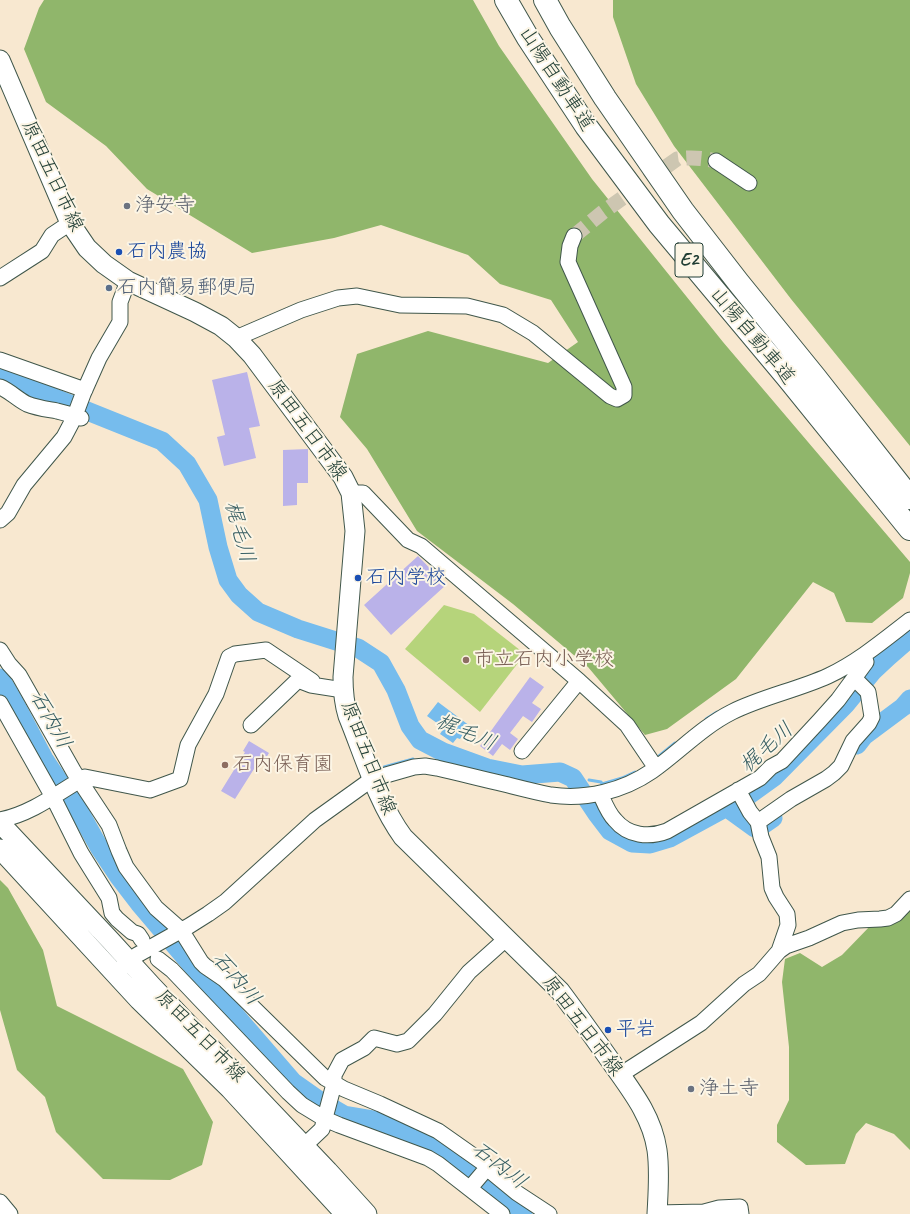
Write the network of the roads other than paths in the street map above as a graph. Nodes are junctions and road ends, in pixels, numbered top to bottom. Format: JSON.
{"nodes":[{"id":1,"x":506,"y":0,"type":"edge"},
{"id":2,"x":545,"y":0,"type":"edge"},
{"id":3,"x":0,"y":60,"type":"edge"},
{"id":4,"x":716,"y":161,"type":"tunnel mouth"},
{"id":5,"x":750,"y":183,"type":"dead end"},
{"id":6,"x":70,"y":223,"type":"junction"},
{"id":7,"x":574,"y":236,"type":"tunnel mouth"},
{"id":8,"x":0,"y":278,"type":"edge"},
{"id":9,"x":128,"y":281,"type":"junction"},
{"id":10,"x":236,"y":338,"type":"junction"},
{"id":11,"x":0,"y":360,"type":"edge"},
{"id":12,"x":0,"y":387,"type":"edge"},
{"id":13,"x":84,"y":392,"type":"junction"},
{"id":14,"x":77,"y":416,"type":"junction"},
{"id":15,"x":351,"y":493,"type":"junction"},
{"id":16,"x":903,"y":500,"type":"edge"},
{"id":17,"x":0,"y":520,"type":"edge"},
{"id":18,"x":910,"y":529,"type":"edge"},
{"id":19,"x":910,"y":620,"type":"edge"},
{"id":20,"x":0,"y":650,"type":"edge"},
{"id":21,"x":864,"y":655,"type":"junction"},
{"id":22,"x":856,"y":680,"type":"junction"},
{"id":23,"x":579,"y":681,"type":"junction"},
{"id":24,"x":311,"y":685,"type":"junction"},
{"id":25,"x":343,"y":690,"type":"junction"},
{"id":26,"x":0,"y":703,"type":"edge"},
{"id":27,"x":251,"y":724,"type":"dead end"},
{"id":28,"x":522,"y":751,"type":"dead end"},
{"id":29,"x":656,"y":768,"type":"junction"},
{"id":30,"x":373,"y":779,"type":"junction"},
{"id":31,"x":79,"y":781,"type":"junction"},
{"id":32,"x":598,"y":793,"type":"junction"},
{"id":33,"x":54,"y":796,"type":"junction"},
{"id":34,"x":742,"y":797,"type":"junction"},
{"id":35,"x":0,"y":822,"type":"edge"},
{"id":36,"x":759,"y":825,"type":"junction"},
{"id":37,"x":0,"y":849,"type":"edge"},
{"id":38,"x":910,"y":899,"type":"edge"},
{"id":39,"x":180,"y":931,"type":"junction"},
{"id":40,"x":507,"y":938,"type":"junction"},
{"id":41,"x":150,"y":948,"type":"junction"},
{"id":42,"x":779,"y":951,"type":"junction"},
{"id":43,"x":129,"y":961,"type":"junction"},
{"id":44,"x":115,"y":974,"type":"junction"},
{"id":45,"x":620,"y":1075,"type":"junction"},
{"id":46,"x":334,"y":1086,"type":"junction"},
{"id":47,"x":325,"y":1117,"type":"junction"},
{"id":48,"x":304,"y":1146,"type":"junction"},
{"id":49,"x":486,"y":1168,"type":"junction"},
{"id":50,"x":470,"y":1188,"type":"junction"},
{"id":51,"x":0,"y":1202,"type":"edge"},
{"id":52,"x":10,"y":1214,"type":"edge"},
{"id":53,"x":345,"y":1214,"type":"edge"},
{"id":54,"x":366,"y":1214,"type":"edge"},
{"id":55,"x":502,"y":1214,"type":"edge"},
{"id":56,"x":549,"y":1214,"type":"edge"},
{"id":57,"x":657,"y":1214,"type":"edge"},
{"id":58,"x":741,"y":1214,"type":"edge"}],
"edges":[{"from":1,"to":16,"type":"highway","name":"山陽自動車道","number":"E2"},
{"from":2,"to":16,"type":"highway","name":"山陽自動車道","number":"E2"},
{"from":3,"to":6,"type":"main road","name":"原田五日市線"},
{"from":4,"to":5,"type":"street"},
{"from":6,"to":8,"type":"street"},
{"from":6,"to":9,"type":"main road","name":"原田五日市線"},
{"from":7,"to":10,"type":"street"},
{"from":9,"to":10,"type":"main road","name":"原田五日市線"},
{"from":9,"to":13,"type":"street"},
{"from":10,"to":15,"type":"main road","name":"原田五日市線"},
{"from":11,"to":13,"type":"street"},
{"from":12,"to":14,"type":"street"},
{"from":13,"to":14,"type":"street"},
{"from":14,"to":17,"type":"street"},
{"from":15,"to":23,"type":"street"},
{"from":15,"to":25,"type":"main road","name":"原田五日市線"},
{"from":16,"to":18,"type":"highway","name":"山陽自動車道","number":"E2"},
{"from":19,"to":21,"type":"street"},
{"from":20,"to":31,"type":"street"},
{"from":21,"to":22,"type":"street"},
{"from":21,"to":29,"type":"street"},
{"from":22,"to":34,"type":"street"},
{"from":22,"to":36,"type":"street"},
{"from":23,"to":28,"type":"street"},
{"from":23,"to":29,"type":"street"},
{"from":24,"to":25,"type":"street"},
{"from":24,"to":27,"type":"street"},
{"from":24,"to":31,"type":"street"},
{"from":25,"to":30,"type":"main road","name":"原田五日市線"},
{"from":26,"to":33,"type":"street"},
{"from":29,"to":32,"type":"street"},
{"from":30,"to":32,"type":"street"},
{"from":30,"to":39,"type":"street"},
{"from":30,"to":40,"type":"main road","name":"原田五日市線"},
{"from":31,"to":33,"type":"street"},
{"from":31,"to":39,"type":"street"},
{"from":32,"to":34,"type":"street"},
{"from":33,"to":35,"type":"street"},
{"from":33,"to":41,"type":"street"},
{"from":34,"to":36,"type":"street"},
{"from":35,"to":43,"type":"main road","name":"原田五日市線"},
{"from":36,"to":42,"type":"street"},
{"from":37,"to":44,"type":"main road","name":"原田五日市線"},
{"from":38,"to":42,"type":"street"},
{"from":39,"to":41,"type":"street"},
{"from":39,"to":46,"type":"street"},
{"from":40,"to":45,"type":"main road","name":"原田五日市線"},
{"from":40,"to":46,"type":"street"},
{"from":41,"to":43,"type":"street"},
{"from":41,"to":47,"type":"street"},
{"from":42,"to":45,"type":"street"},
{"from":43,"to":44,"type":"street"},
{"from":43,"to":48,"type":"main road","name":"原田五日市線"},
{"from":44,"to":53,"type":"main road","name":"原田五日市線"},
{"from":45,"to":57,"type":"main road","name":"原田五日市線"},
{"from":46,"to":47,"type":"street"},
{"from":46,"to":49,"type":"street"},
{"from":47,"to":48,"type":"street"},
{"from":47,"to":50,"type":"street"},
{"from":48,"to":54,"type":"main road","name":"原田五日市線"},
{"from":49,"to":50,"type":"street"},
{"from":49,"to":56,"type":"street"},
{"from":50,"to":55,"type":"street"},
{"from":51,"to":52,"type":"street"},
{"from":57,"to":58,"type":"street"}]}
